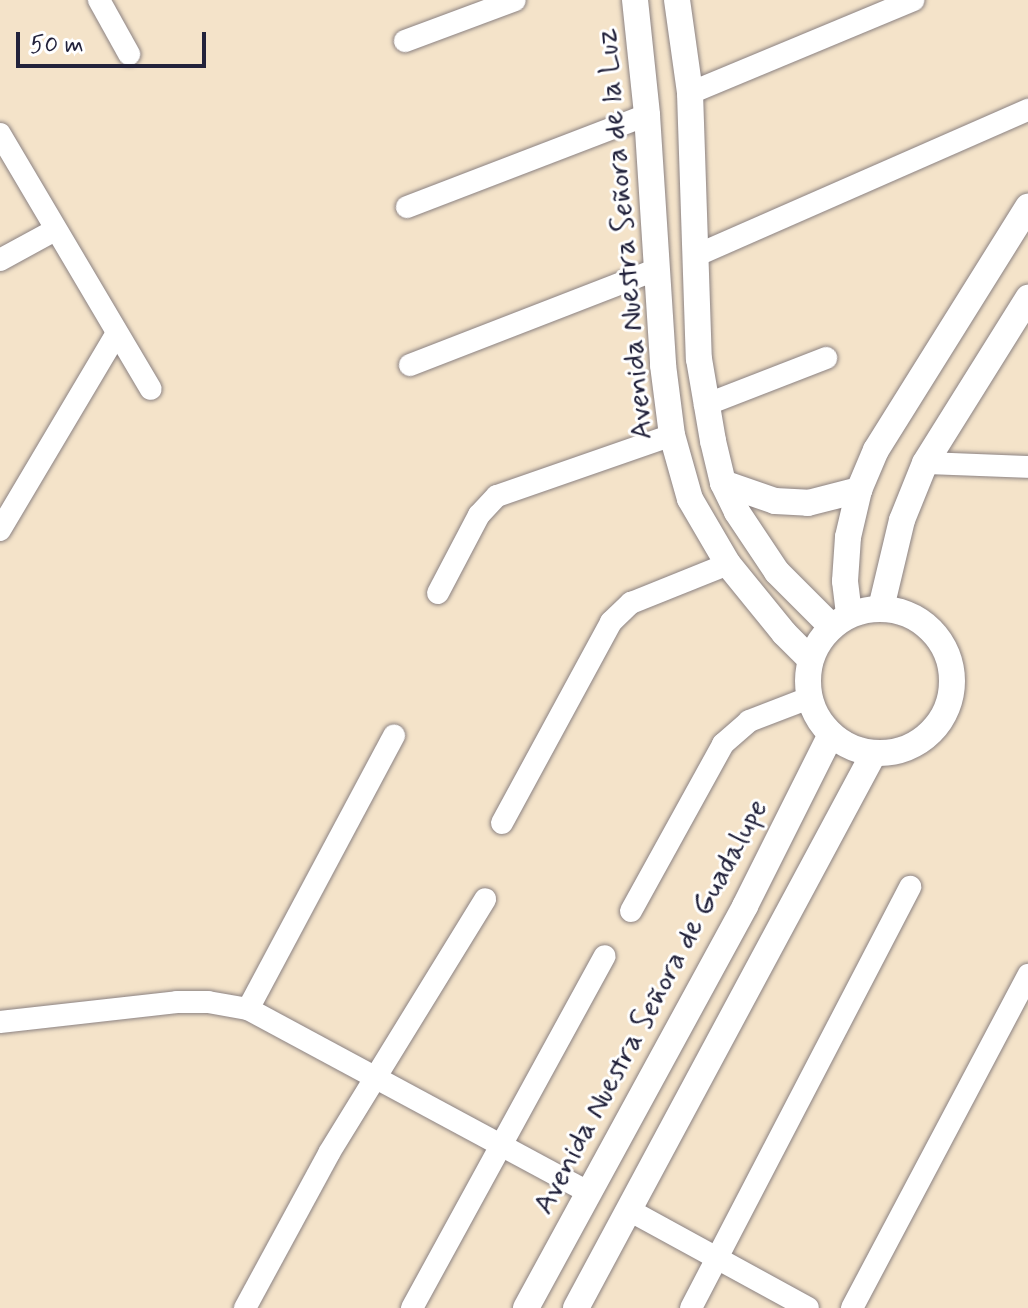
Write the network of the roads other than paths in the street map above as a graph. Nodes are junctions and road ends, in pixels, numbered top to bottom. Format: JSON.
{"nodes":[{"id":1,"x":99,"y":0,"type":"edge"},
{"id":2,"x":515,"y":0,"type":"edge"},
{"id":3,"x":635,"y":0,"type":"edge"},
{"id":4,"x":677,"y":0,"type":"edge"},
{"id":5,"x":913,"y":0,"type":"edge"},
{"id":6,"x":405,"y":41,"type":"dead end"},
{"id":7,"x":129,"y":54,"type":"dead end"},
{"id":8,"x":690,"y":93,"type":"junction"},
{"id":9,"x":1028,"y":110,"type":"edge"},
{"id":10,"x":647,"y":115,"type":"junction"},
{"id":11,"x":0,"y":134,"type":"edge"},
{"id":12,"x":407,"y":207,"type":"dead end"},
{"id":13,"x":1028,"y":207,"type":"edge"},
{"id":14,"x":55,"y":230,"type":"junction"},
{"id":15,"x":695,"y":256,"type":"junction"},
{"id":16,"x":0,"y":260,"type":"edge"},
{"id":17,"x":657,"y":269,"type":"junction"},
{"id":18,"x":1028,"y":298,"type":"edge"},
{"id":19,"x":117,"y":333,"type":"junction"},
{"id":20,"x":826,"y":358,"type":"dead end"},
{"id":21,"x":410,"y":365,"type":"dead end"},
{"id":22,"x":151,"y":389,"type":"dead end"},
{"id":23,"x":705,"y":405,"type":"junction"},
{"id":24,"x":672,"y":435,"type":"junction"},
{"id":25,"x":925,"y":463,"type":"junction"},
{"id":26,"x":1028,"y":467,"type":"edge"},
{"id":27,"x":723,"y":483,"type":"junction"},
{"id":28,"x":859,"y":490,"type":"junction"},
{"id":29,"x":0,"y":530,"type":"edge"},
{"id":30,"x":728,"y":564,"type":"junction"},
{"id":31,"x":438,"y":593,"type":"dead end"},
{"id":32,"x":881,"y":608,"type":"junction"},
{"id":33,"x":840,"y":620,"type":"junction"},
{"id":34,"x":810,"y":659,"type":"junction"},
{"id":35,"x":809,"y":698,"type":"junction"},
{"id":36,"x":831,"y":734,"type":"junction"},
{"id":37,"x":394,"y":735,"type":"dead end"},
{"id":38,"x":874,"y":753,"type":"junction"},
{"id":39,"x":502,"y":823,"type":"dead end"},
{"id":40,"x":910,"y":887,"type":"dead end"},
{"id":41,"x":485,"y":899,"type":"dead end"},
{"id":42,"x":631,"y":911,"type":"dead end"},
{"id":43,"x":605,"y":956,"type":"dead end"},
{"id":44,"x":1028,"y":975,"type":"edge"},
{"id":45,"x":248,"y":1009,"type":"junction"},
{"id":46,"x":0,"y":1022,"type":"edge"},
{"id":47,"x":375,"y":1080,"type":"junction"},
{"id":48,"x":502,"y":1145,"type":"junction"},
{"id":49,"x":590,"y":1193,"type":"junction"},
{"id":50,"x":629,"y":1210,"type":"junction"},
{"id":51,"x":719,"y":1259,"type":"junction"},
{"id":52,"x":245,"y":1308,"type":"edge"},
{"id":53,"x":412,"y":1308,"type":"edge"},
{"id":54,"x":526,"y":1308,"type":"edge"},
{"id":55,"x":576,"y":1308,"type":"edge"},
{"id":56,"x":691,"y":1308,"type":"edge"},
{"id":57,"x":808,"y":1308,"type":"edge"},
{"id":58,"x":852,"y":1308,"type":"edge"}],
"edges":[{"from":1,"to":7,"type":"street"},
{"from":2,"to":6,"type":"street"},
{"from":3,"to":10,"type":"street","name":"Avenida Nuestra Señora de la Luz"},
{"from":4,"to":8,"type":"street","name":"Avenida Nuestra Señora de la Luz"},
{"from":5,"to":8,"type":"street"},
{"from":8,"to":15,"type":"street","name":"Avenida Nuestra Señora de la Luz"},
{"from":9,"to":15,"type":"street"},
{"from":10,"to":12,"type":"street"},
{"from":10,"to":17,"type":"street","name":"Avenida Nuestra Señora de la Luz"},
{"from":11,"to":14,"type":"street"},
{"from":13,"to":28,"type":"street"},
{"from":14,"to":16,"type":"street"},
{"from":14,"to":19,"type":"street"},
{"from":15,"to":23,"type":"street","name":"Avenida Nuestra Señora de la Luz"},
{"from":17,"to":21,"type":"street"},
{"from":17,"to":24,"type":"street","name":"Avenida Nuestra Señora de la Luz"},
{"from":18,"to":25,"type":"street"},
{"from":19,"to":22,"type":"street"},
{"from":19,"to":29,"type":"street"},
{"from":20,"to":23,"type":"street"},
{"from":23,"to":27,"type":"street","name":"Avenida Nuestra Señora de la Luz"},
{"from":24,"to":30,"type":"street","name":"Avenida Nuestra Señora de la Luz"},
{"from":24,"to":31,"type":"street"},
{"from":25,"to":26,"type":"street"},
{"from":25,"to":32,"type":"street"},
{"from":27,"to":28,"type":"street"},
{"from":27,"to":33,"type":"street","name":"Avenida Nuestra Señora de la Luz"},
{"from":28,"to":33,"type":"street"},
{"from":30,"to":34,"type":"street","name":"Avenida Nuestra Señora de la Luz"},
{"from":30,"to":39,"type":"street"},
{"from":32,"to":33,"type":"street"},
{"from":32,"to":38,"type":"street"},
{"from":33,"to":34,"type":"street"},
{"from":34,"to":35,"type":"street"},
{"from":35,"to":36,"type":"street"},
{"from":35,"to":42,"type":"street"},
{"from":36,"to":38,"type":"street"},
{"from":36,"to":49,"type":"street","name":"Avenida Nuestra Señora de Guadalupe"},
{"from":37,"to":45,"type":"street"},
{"from":38,"to":50,"type":"street"},
{"from":40,"to":51,"type":"street"},
{"from":41,"to":47,"type":"street"},
{"from":43,"to":48,"type":"street"},
{"from":44,"to":58,"type":"street"},
{"from":45,"to":46,"type":"street"},
{"from":45,"to":47,"type":"street"},
{"from":47,"to":48,"type":"street"},
{"from":47,"to":52,"type":"street"},
{"from":48,"to":49,"type":"street"},
{"from":48,"to":53,"type":"street"},
{"from":49,"to":54,"type":"street","name":"Avenida Nuestra Señora de Guadalupe"},
{"from":50,"to":51,"type":"street"},
{"from":50,"to":55,"type":"street"},
{"from":51,"to":56,"type":"street"},
{"from":51,"to":57,"type":"street"}]}
